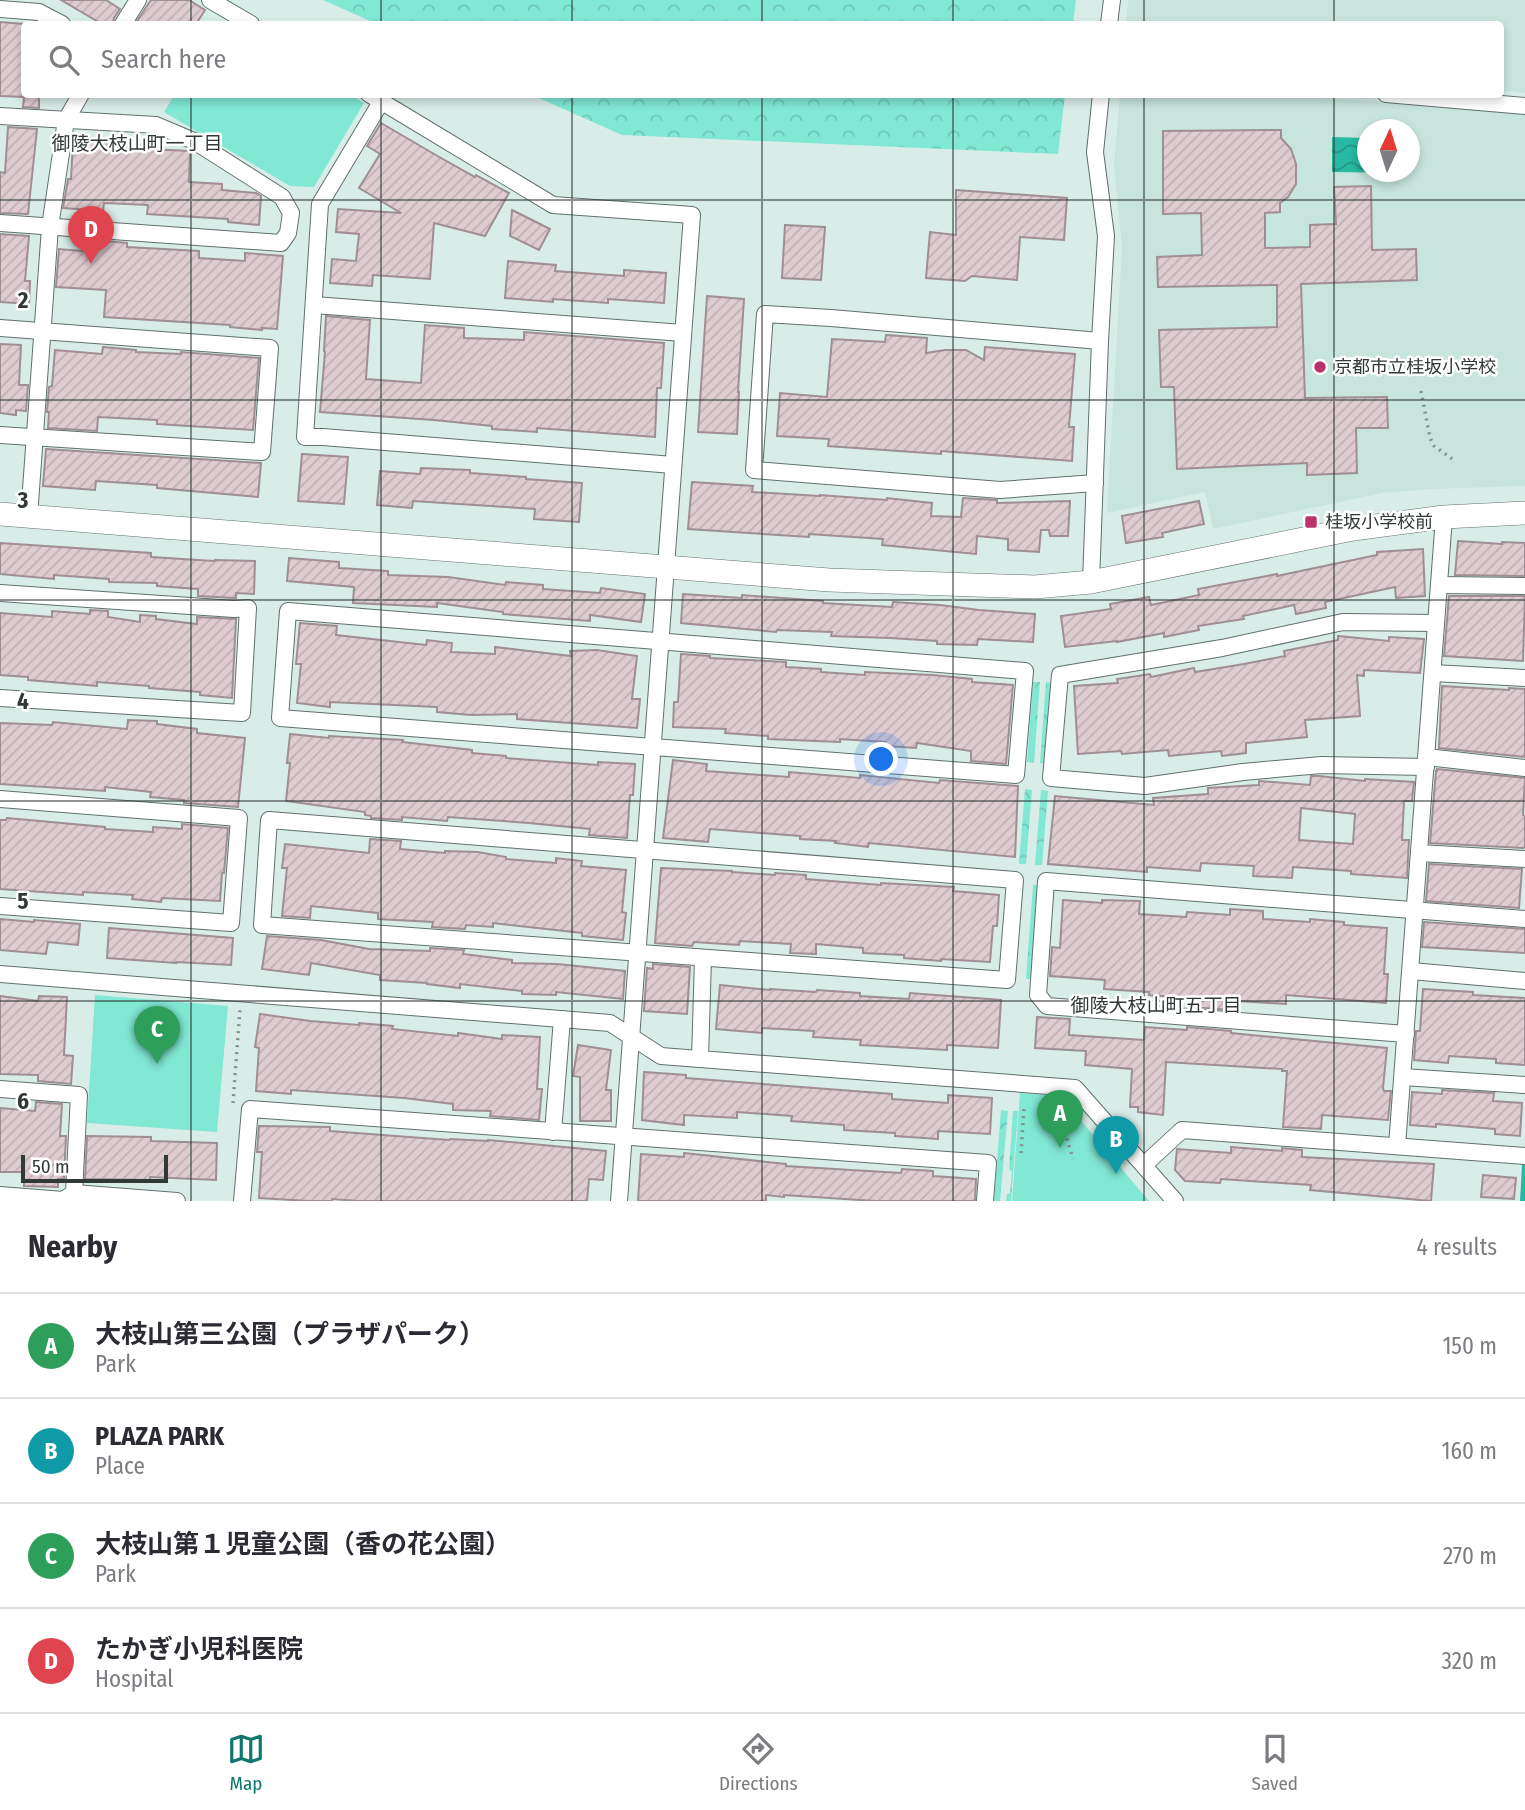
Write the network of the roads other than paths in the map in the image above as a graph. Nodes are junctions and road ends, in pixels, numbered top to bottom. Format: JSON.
{"nodes":[{"id":1,"x":138,"y":0,"type":"edge"},
{"id":2,"x":210,"y":0,"type":"edge"},
{"id":3,"x":1112,"y":0,"type":"edge"},
{"id":4,"x":0,"y":9,"type":"edge"},
{"id":5,"x":56,"y":21,"type":"edge"},
{"id":6,"x":125,"y":21,"type":"edge"},
{"id":7,"x":246,"y":21,"type":"edge"},
{"id":8,"x":1109,"y":21,"type":"edge"},
{"id":9,"x":79,"y":98,"type":"edge"},
{"id":10,"x":375,"y":98,"type":"edge"},
{"id":11,"x":1101,"y":98,"type":"edge"},
{"id":12,"x":1432,"y":98,"type":"edge"},
{"id":13,"x":1525,"y":106,"type":"edge"},
{"id":14,"x":0,"y":116,"type":"edge"},
{"id":15,"x":66,"y":120,"type":"junction"},
{"id":16,"x":0,"y":223,"type":"edge"},
{"id":17,"x":50,"y":227,"type":"junction"},
{"id":18,"x":314,"y":305,"type":"junction"},
{"id":19,"x":0,"y":328,"type":"edge"},
{"id":20,"x":43,"y":331,"type":"junction"},
{"id":21,"x":683,"y":333,"type":"junction"},
{"id":22,"x":1100,"y":341,"type":"junction"},
{"id":23,"x":0,"y":435,"type":"edge"},
{"id":24,"x":35,"y":438,"type":"junction"},
{"id":25,"x":673,"y":466,"type":"junction"},
{"id":26,"x":1095,"y":483,"type":"junction"},
{"id":27,"x":1525,"y":513,"type":"edge"},
{"id":28,"x":0,"y":514,"type":"edge"},
{"id":29,"x":29,"y":517,"type":"junction"},
{"id":30,"x":1444,"y":517,"type":"junction"},
{"id":31,"x":666,"y":567,"type":"junction"},
{"id":32,"x":1091,"y":582,"type":"junction"},
{"id":33,"x":1439,"y":585,"type":"junction"},
{"id":34,"x":1525,"y":586,"type":"edge"},
{"id":35,"x":0,"y":593,"type":"edge"},
{"id":36,"x":1436,"y":623,"type":"junction"},
{"id":37,"x":660,"y":641,"type":"junction"},
{"id":38,"x":1433,"y":673,"type":"junction"},
{"id":39,"x":1525,"y":678,"type":"edge"},
{"id":40,"x":0,"y":698,"type":"edge"},
{"id":41,"x":653,"y":747,"type":"junction"},
{"id":42,"x":1426,"y":762,"type":"junction"},
{"id":43,"x":1525,"y":768,"type":"edge"},
{"id":44,"x":0,"y":799,"type":"edge"},
{"id":45,"x":645,"y":850,"type":"junction"},
{"id":46,"x":1419,"y":853,"type":"junction"},
{"id":47,"x":1525,"y":859,"type":"edge"},
{"id":48,"x":0,"y":906,"type":"edge"},
{"id":49,"x":1415,"y":910,"type":"junction"},
{"id":50,"x":1525,"y":919,"type":"edge"},
{"id":51,"x":637,"y":953,"type":"junction"},
{"id":52,"x":703,"y":958,"type":"junction"},
{"id":53,"x":1410,"y":971,"type":"junction"},
{"id":54,"x":0,"y":974,"type":"edge"},
{"id":55,"x":1525,"y":981,"type":"edge"},
{"id":56,"x":562,"y":1019,"type":"junction"},
{"id":57,"x":1406,"y":1034,"type":"junction"},
{"id":58,"x":631,"y":1036,"type":"junction"},
{"id":59,"x":700,"y":1059,"type":"junction"},
{"id":60,"x":1403,"y":1077,"type":"junction"},
{"id":61,"x":1525,"y":1084,"type":"edge"},
{"id":62,"x":0,"y":1089,"type":"edge"},
{"id":63,"x":553,"y":1132,"type":"junction"},
{"id":64,"x":623,"y":1136,"type":"junction"},
{"id":65,"x":1398,"y":1146,"type":"junction"},
{"id":66,"x":1525,"y":1156,"type":"edge"},
{"id":67,"x":1144,"y":1165,"type":"junction"},
{"id":68,"x":74,"y":1194,"type":"junction"},
{"id":69,"x":0,"y":1195,"type":"edge"},
{"id":70,"x":177,"y":1201,"type":"edge"},
{"id":71,"x":242,"y":1201,"type":"edge"},
{"id":72,"x":619,"y":1201,"type":"edge"},
{"id":73,"x":985,"y":1201,"type":"edge"},
{"id":74,"x":1175,"y":1201,"type":"edge"}],
"edges":[{"from":1,"to":6,"type":"street"},
{"from":2,"to":7,"type":"street"},
{"from":3,"to":8,"type":"street"},
{"from":4,"to":5,"type":"street"},
{"from":9,"to":15,"type":"street"},
{"from":10,"to":18,"type":"street"},
{"from":10,"to":21,"type":"street"},
{"from":11,"to":22,"type":"street"},
{"from":12,"to":13,"type":"street"},
{"from":14,"to":15,"type":"street"},
{"from":15,"to":17,"type":"street"},
{"from":15,"to":17,"type":"street"},
{"from":16,"to":17,"type":"street"},
{"from":17,"to":20,"type":"street"},
{"from":18,"to":21,"type":"street"},
{"from":18,"to":25,"type":"street"},
{"from":19,"to":20,"type":"street"},
{"from":20,"to":24,"type":"street"},
{"from":20,"to":24,"type":"street"},
{"from":21,"to":25,"type":"street"},
{"from":22,"to":26,"type":"street"},
{"from":22,"to":26,"type":"street"},
{"from":23,"to":24,"type":"street"},
{"from":24,"to":29,"type":"street"},
{"from":25,"to":31,"type":"street"},
{"from":26,"to":32,"type":"street"},
{"from":27,"to":30,"type":"street"},
{"from":28,"to":29,"type":"street"},
{"from":29,"to":31,"type":"street"},
{"from":30,"to":32,"type":"street"},
{"from":30,"to":33,"type":"street"},
{"from":31,"to":32,"type":"street"},
{"from":31,"to":37,"type":"street"},
{"from":33,"to":34,"type":"street"},
{"from":33,"to":36,"type":"street"},
{"from":35,"to":40,"type":"street"},
{"from":36,"to":38,"type":"street"},
{"from":36,"to":42,"type":"street"},
{"from":37,"to":41,"type":"street"},
{"from":37,"to":41,"type":"street"},
{"from":37,"to":41,"type":"street"},
{"from":38,"to":39,"type":"street"},
{"from":38,"to":42,"type":"street"},
{"from":41,"to":45,"type":"street"},
{"from":42,"to":43,"type":"street"},
{"from":42,"to":46,"type":"street"},
{"from":44,"to":48,"type":"street"},
{"from":45,"to":51,"type":"street"},
{"from":45,"to":51,"type":"street"},
{"from":45,"to":52,"type":"street"},
{"from":46,"to":47,"type":"street"},
{"from":46,"to":49,"type":"street"},
{"from":49,"to":50,"type":"street"},
{"from":49,"to":53,"type":"street"},
{"from":49,"to":57,"type":"street"},
{"from":51,"to":52,"type":"street"},
{"from":51,"to":58,"type":"street"},
{"from":52,"to":59,"type":"street"},
{"from":53,"to":55,"type":"street"},
{"from":53,"to":57,"type":"street"},
{"from":54,"to":56,"type":"street"},
{"from":56,"to":58,"type":"street"},
{"from":56,"to":63,"type":"street"},
{"from":57,"to":60,"type":"street"},
{"from":58,"to":59,"type":"street"},
{"from":58,"to":64,"type":"street"},
{"from":59,"to":67,"type":"street"},
{"from":60,"to":61,"type":"street"},
{"from":60,"to":65,"type":"street"},
{"from":62,"to":68,"type":"street"},
{"from":63,"to":64,"type":"street"},
{"from":63,"to":71,"type":"street"},
{"from":64,"to":72,"type":"street"},
{"from":64,"to":73,"type":"street"},
{"from":65,"to":66,"type":"street"},
{"from":65,"to":67,"type":"street"},
{"from":67,"to":74,"type":"street"},
{"from":68,"to":69,"type":"street"},
{"from":68,"to":70,"type":"street"}]}
